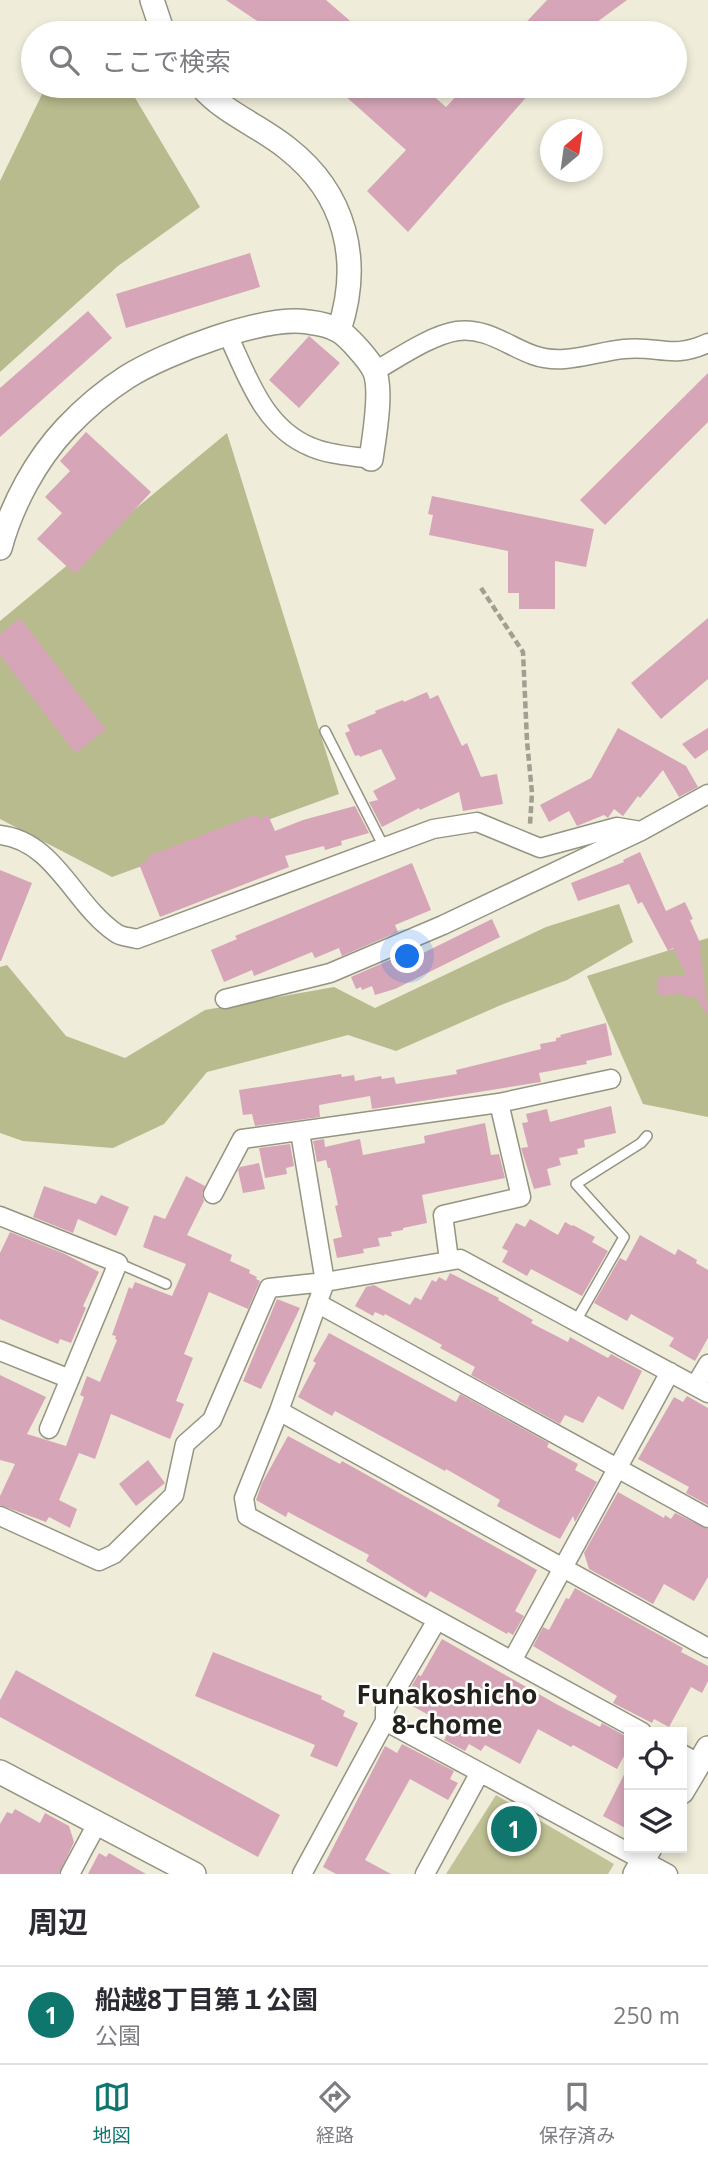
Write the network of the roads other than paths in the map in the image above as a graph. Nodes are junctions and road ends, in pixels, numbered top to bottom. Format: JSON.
{"nodes":[{"id":1,"x":152,"y":0,"type":"edge"},
{"id":2,"x":159,"y":21,"type":"edge"},
{"id":3,"x":212,"y":98,"type":"edge"},
{"id":4,"x":338,"y":330,"type":"junction"},
{"id":5,"x":228,"y":335,"type":"junction"},
{"id":6,"x":708,"y":343,"type":"edge"},
{"id":7,"x":375,"y":371,"type":"junction"},
{"id":8,"x":371,"y":460,"type":"joint"},
{"id":9,"x":0,"y":548,"type":"edge"},
{"id":10,"x":325,"y":731,"type":"dead end"},
{"id":11,"x":708,"y":794,"type":"edge"},
{"id":12,"x":641,"y":831,"type":"junction"},
{"id":13,"x":0,"y":835,"type":"edge"},
{"id":14,"x":384,"y":847,"type":"junction"},
{"id":15,"x":225,"y":999,"type":"dead end"},
{"id":16,"x":611,"y":1079,"type":"dead end"},
{"id":17,"x":499,"y":1103,"type":"junction"},
{"id":18,"x":300,"y":1132,"type":"junction"},
{"id":19,"x":647,"y":1136,"type":"dead end"},
{"id":20,"x":213,"y":1195,"type":"dead end"},
{"id":21,"x":0,"y":1216,"type":"edge"},
{"id":22,"x":449,"y":1260,"type":"junction"},
{"id":23,"x":118,"y":1263,"type":"junction"},
{"id":24,"x":325,"y":1282,"type":"junction"},
{"id":25,"x":166,"y":1284,"type":"dead end"},
{"id":26,"x":317,"y":1303,"type":"junction"},
{"id":27,"x":576,"y":1321,"type":"junction"},
{"id":28,"x":0,"y":1350,"type":"edge"},
{"id":29,"x":708,"y":1364,"type":"edge"},
{"id":30,"x":670,"y":1372,"type":"junction"},
{"id":31,"x":69,"y":1379,"type":"junction"},
{"id":32,"x":702,"y":1389,"type":"edge"},
{"id":33,"x":279,"y":1411,"type":"junction"},
{"id":34,"x":49,"y":1430,"type":"dead end"},
{"id":35,"x":618,"y":1467,"type":"junction"},
{"id":36,"x":0,"y":1516,"type":"edge"},
{"id":37,"x":708,"y":1518,"type":"edge"},
{"id":38,"x":564,"y":1567,"type":"junction"},
{"id":39,"x":437,"y":1620,"type":"junction"},
{"id":40,"x":708,"y":1648,"type":"edge"},
{"id":41,"x":512,"y":1661,"type":"junction"},
{"id":42,"x":385,"y":1721,"type":"junction"},
{"id":43,"x":633,"y":1727,"type":"edge"},
{"id":44,"x":696,"y":1755,"type":"edge"},
{"id":45,"x":0,"y":1772,"type":"edge"},
{"id":46,"x":480,"y":1774,"type":"junction"},
{"id":47,"x":683,"y":1790,"type":"edge"},
{"id":48,"x":98,"y":1822,"type":"junction"},
{"id":49,"x":642,"y":1861,"type":"edge"},
{"id":50,"x":70,"y":1874,"type":"edge"},
{"id":51,"x":194,"y":1874,"type":"edge"},
{"id":52,"x":302,"y":1874,"type":"edge"},
{"id":53,"x":425,"y":1874,"type":"edge"},
{"id":54,"x":668,"y":1874,"type":"edge"}],
"edges":[{"from":1,"to":2,"type":"street"},
{"from":3,"to":4,"type":"street"},
{"from":4,"to":5,"type":"street"},
{"from":4,"to":7,"type":"street"},
{"from":5,"to":8,"type":"street"},
{"from":5,"to":9,"type":"street"},
{"from":6,"to":7,"type":"street"},
{"from":7,"to":8,"type":"street"},
{"from":10,"to":14,"type":"lane"},
{"from":11,"to":12,"type":"street"},
{"from":12,"to":14,"type":"street"},
{"from":12,"to":15,"type":"street"},
{"from":13,"to":14,"type":"street"},
{"from":16,"to":17,"type":"street"},
{"from":17,"to":18,"type":"street"},
{"from":17,"to":22,"type":"street"},
{"from":18,"to":20,"type":"street"},
{"from":18,"to":24,"type":"street"},
{"from":19,"to":27,"type":"lane"},
{"from":21,"to":23,"type":"street"},
{"from":22,"to":24,"type":"street"},
{"from":22,"to":27,"type":"street"},
{"from":23,"to":25,"type":"lane"},
{"from":23,"to":31,"type":"street"},
{"from":24,"to":26,"type":"street"},
{"from":24,"to":36,"type":"street"},
{"from":26,"to":33,"type":"street"},
{"from":26,"to":35,"type":"street"},
{"from":27,"to":30,"type":"street"},
{"from":28,"to":31,"type":"street"},
{"from":29,"to":32,"type":"street"},
{"from":30,"to":32,"type":"street"},
{"from":30,"to":35,"type":"street"},
{"from":31,"to":34,"type":"street"},
{"from":33,"to":38,"type":"street"},
{"from":33,"to":39,"type":"street"},
{"from":35,"to":37,"type":"street"},
{"from":35,"to":38,"type":"street"},
{"from":38,"to":40,"type":"street"},
{"from":38,"to":41,"type":"street"},
{"from":39,"to":41,"type":"street"},
{"from":39,"to":42,"type":"street"},
{"from":41,"to":43,"type":"street"},
{"from":42,"to":46,"type":"street"},
{"from":42,"to":52,"type":"street"},
{"from":44,"to":47,"type":"street"},
{"from":45,"to":48,"type":"street"},
{"from":46,"to":49,"type":"street"},
{"from":46,"to":53,"type":"street"},
{"from":48,"to":50,"type":"street"},
{"from":48,"to":51,"type":"street"},
{"from":49,"to":54,"type":"street"}]}
